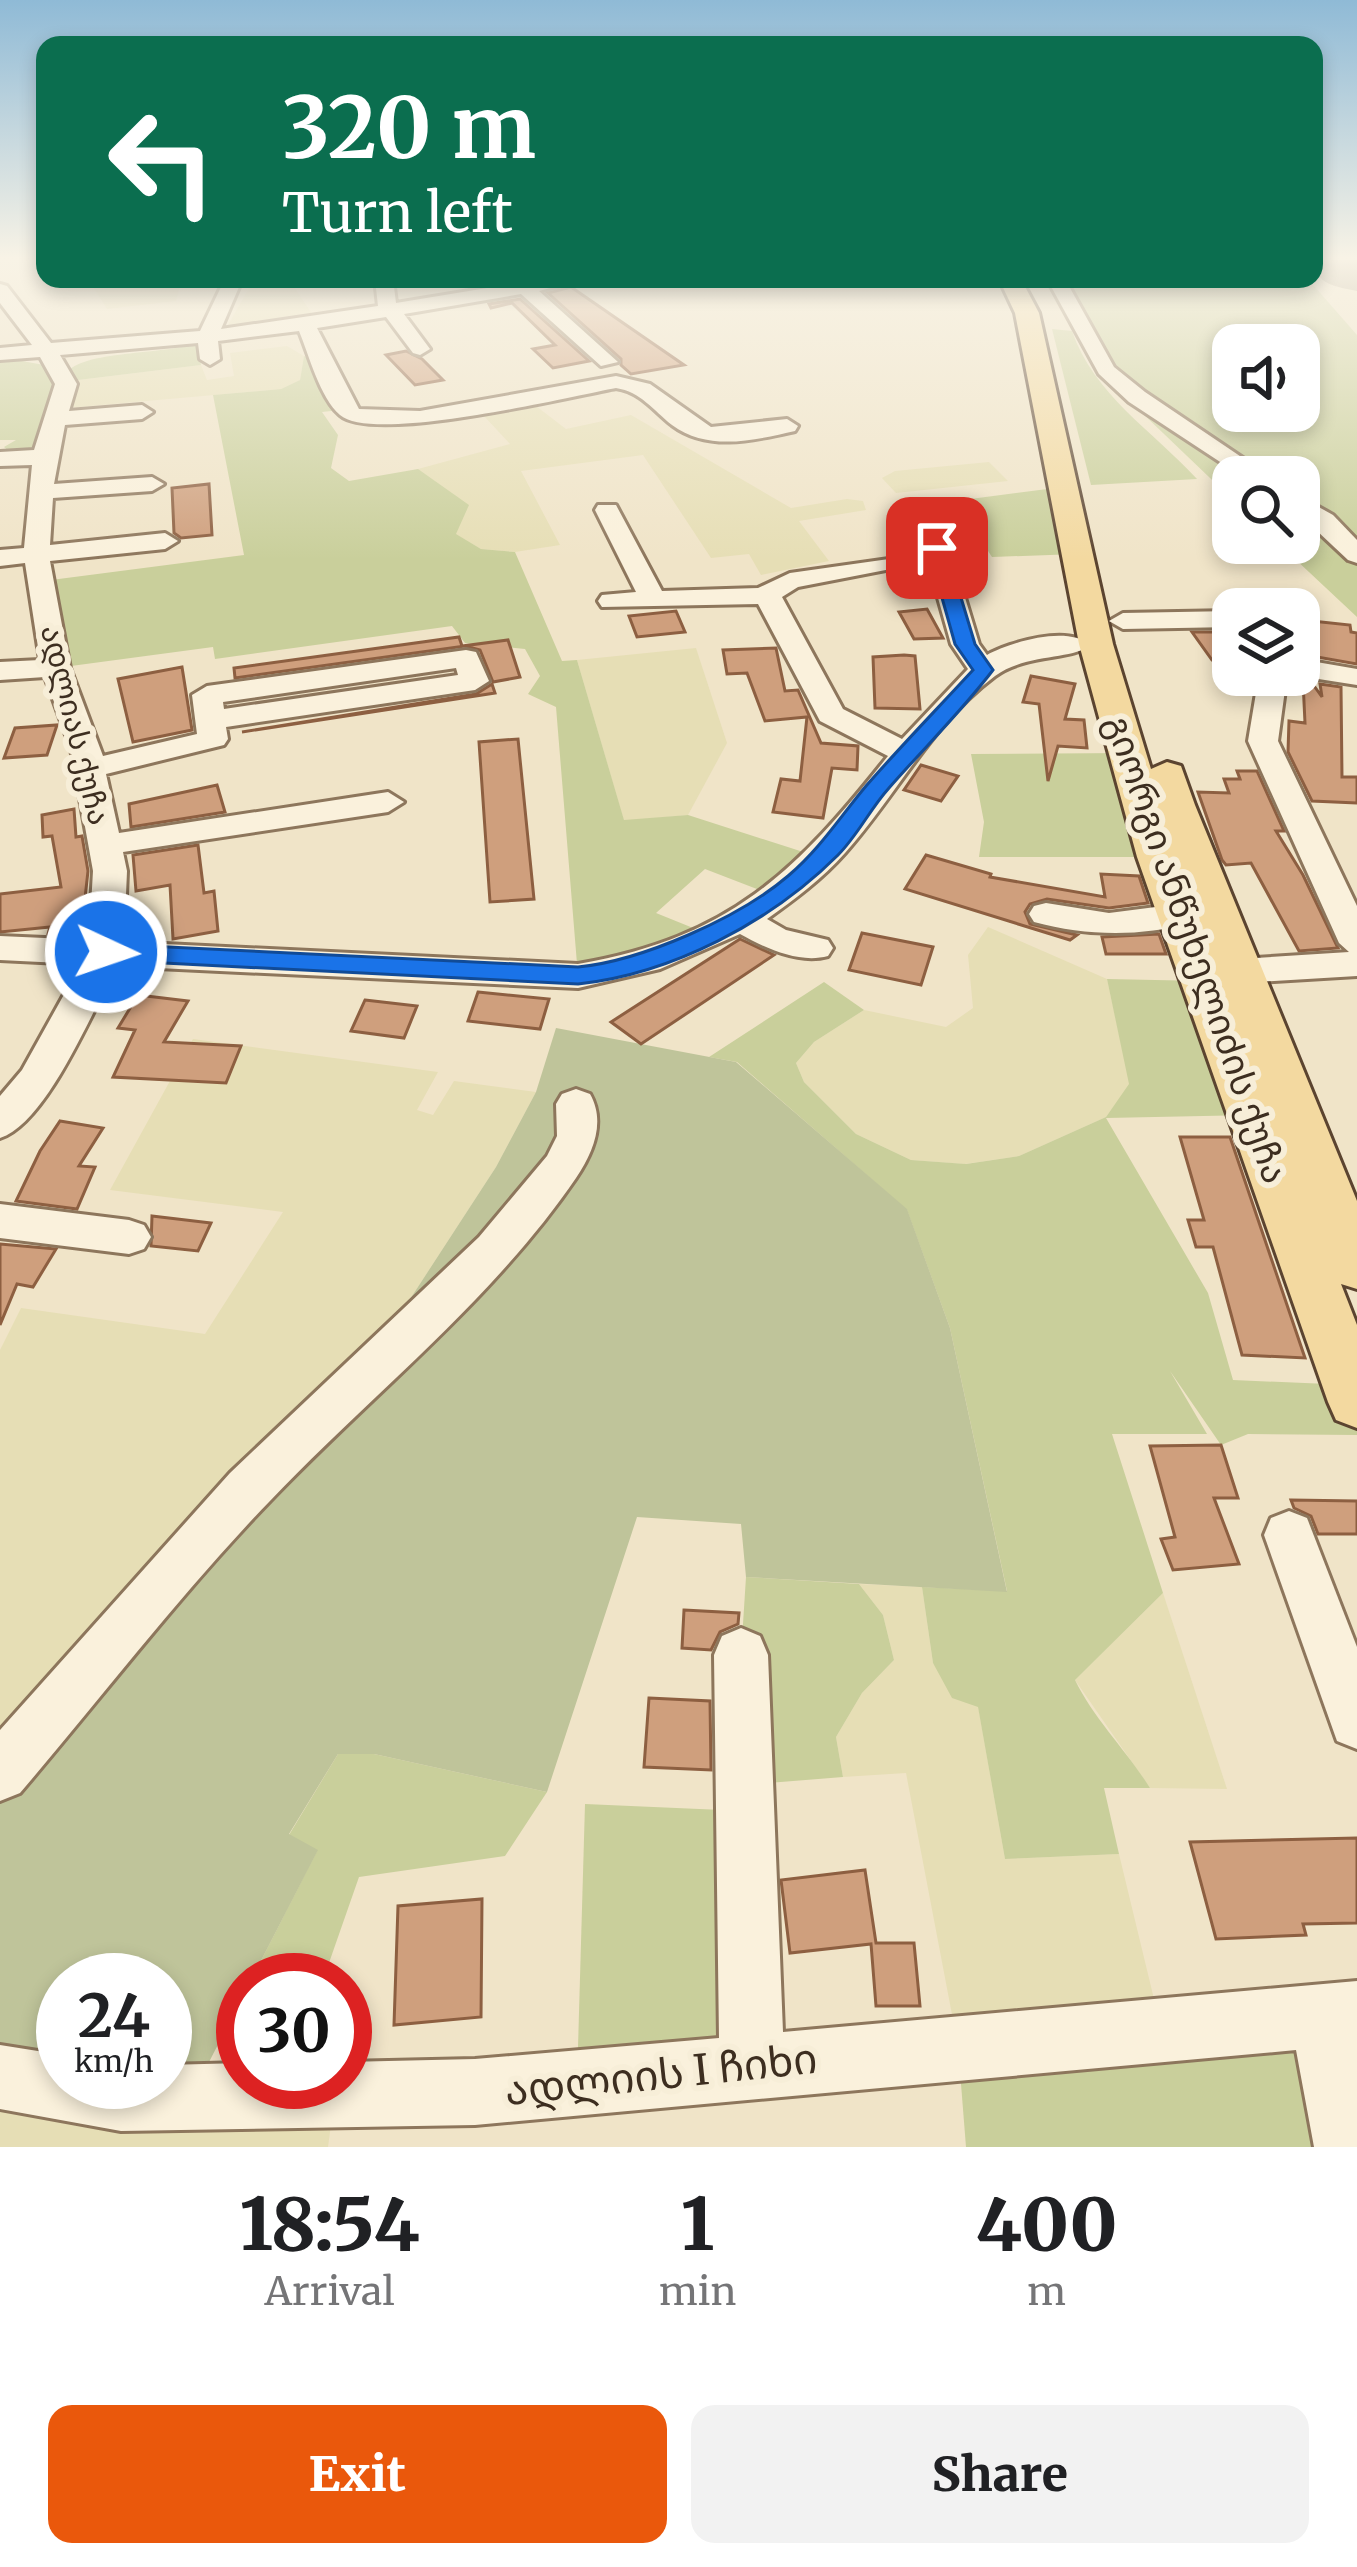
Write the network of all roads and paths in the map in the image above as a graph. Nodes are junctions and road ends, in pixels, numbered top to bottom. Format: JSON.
{"nodes":[{"id":1,"x":52,"y":360,"type":"edge"},
{"id":2,"x":211,"y":360,"type":"edge"},
{"id":3,"x":322,"y":360,"type":"edge"},
{"id":4,"x":1037,"y":360,"type":"edge"},
{"id":5,"x":1060,"y":360,"type":"edge"},
{"id":6,"x":1101,"y":360,"type":"edge"},
{"id":7,"x":212,"y":364,"type":"dead end"},
{"id":8,"x":142,"y":412,"type":"dead end"},
{"id":9,"x":58,"y":419,"type":"junction"},
{"id":10,"x":787,"y":425,"type":"dead end"},
{"id":11,"x":1227,"y":456,"type":"edge"},
{"id":12,"x":44,"y":457,"type":"junction"},
{"id":13,"x":0,"y":459,"type":"edge"},
{"id":14,"x":152,"y":484,"type":"dead end"},
{"id":15,"x":41,"y":493,"type":"junction"},
{"id":16,"x":607,"y":510,"type":"dead end"},
{"id":17,"x":1320,"y":517,"type":"edge"},
{"id":18,"x":165,"y":541,"type":"dead end"},
{"id":19,"x":36,"y":555,"type":"junction"},
{"id":20,"x":1357,"y":555,"type":"edge"},
{"id":21,"x":940,"y":557,"type":"dead end"},
{"id":22,"x":0,"y":558,"type":"edge"},
{"id":23,"x":887,"y":563,"type":"dead end"},
{"id":24,"x":764,"y":596,"type":"junction"},
{"id":25,"x":653,"y":599,"type":"junction"},
{"id":26,"x":611,"y":601,"type":"dead end"},
{"id":27,"x":1212,"y":620,"type":"edge"},
{"id":28,"x":1123,"y":622,"type":"junction"},
{"id":29,"x":1075,"y":645,"type":"dead end"},
{"id":30,"x":56,"y":668,"type":"junction"},
{"id":31,"x":983,"y":670,"type":"junction"},
{"id":32,"x":0,"y":671,"type":"edge"},
{"id":33,"x":1320,"y":672,"type":"edge"},
{"id":34,"x":1353,"y":677,"type":"dead end"},
{"id":35,"x":1270,"y":696,"type":"edge"},
{"id":36,"x":399,"y":713,"type":"dead end"},
{"id":37,"x":212,"y":729,"type":"junction"},
{"id":38,"x":907,"y":754,"type":"junction"},
{"id":39,"x":91,"y":768,"type":"junction"},
{"id":40,"x":388,"y":802,"type":"dead end"},
{"id":41,"x":105,"y":845,"type":"junction"},
{"id":42,"x":1348,"y":909,"type":"edge"},
{"id":43,"x":1046,"y":914,"type":"dead end"},
{"id":44,"x":1179,"y":915,"type":"junction"},
{"id":45,"x":740,"y":919,"type":"junction"},
{"id":46,"x":1357,"y":943,"type":"edge"},
{"id":47,"x":0,"y":948,"type":"edge"},
{"id":48,"x":815,"y":948,"type":"dead end"},
{"id":49,"x":106,"y":952,"type":"junction"},
{"id":50,"x":1357,"y":964,"type":"edge"},
{"id":51,"x":1240,"y":971,"type":"junction"},
{"id":52,"x":576,"y":1104,"type":"dead end"},
{"id":53,"x":0,"y":1123,"type":"edge"},
{"id":54,"x":0,"y":1221,"type":"edge"},
{"id":55,"x":129,"y":1238,"type":"dead end"},
{"id":56,"x":1355,"y":1258,"type":"edge"},
{"id":57,"x":1357,"y":1402,"type":"edge"},
{"id":58,"x":1288,"y":1535,"type":"dead end"},
{"id":59,"x":741,"y":1655,"type":"dead end"},
{"id":60,"x":1357,"y":1721,"type":"edge"},
{"id":61,"x":0,"y":1773,"type":"edge"},
{"id":62,"x":1339,"y":2014,"type":"edge"},
{"id":63,"x":752,"y":2064,"type":"junction"},
{"id":64,"x":0,"y":2077,"type":"edge"},
{"id":65,"x":1347,"y":2147,"type":"edge"}],
"edges":[{"from":1,"to":9,"type":"street","name":"ადლიას ქუჩა"},
{"from":2,"to":7,"type":"street"},
{"from":3,"to":10,"type":"street"},
{"from":4,"to":44,"type":"main road","name":"გიორგი ანწუხელიძის ქუჩა"},
{"from":5,"to":28,"type":"main road","name":"გიორგი ანწუხელიძის ქუჩა"},
{"from":6,"to":11,"type":"street"},
{"from":8,"to":9,"type":"street"},
{"from":9,"to":12,"type":"street","name":"ადლიას ქუჩა"},
{"from":12,"to":13,"type":"street"},
{"from":12,"to":15,"type":"street","name":"ადლიას ქუჩა"},
{"from":14,"to":15,"type":"street"},
{"from":15,"to":19,"type":"street","name":"ადლიას ქუჩა"},
{"from":16,"to":25,"type":"street"},
{"from":17,"to":20,"type":"street"},
{"from":18,"to":19,"type":"street"},
{"from":19,"to":22,"type":"street"},
{"from":19,"to":30,"type":"street","name":"ადლიას ქუჩა"},
{"from":21,"to":31,"type":"street"},
{"from":23,"to":24,"type":"street"},
{"from":24,"to":25,"type":"street"},
{"from":24,"to":38,"type":"street"},
{"from":25,"to":26,"type":"street"},
{"from":27,"to":28,"type":"street"},
{"from":28,"to":51,"type":"main road","name":"გიორგი ანწუხელიძის ქუჩა"},
{"from":29,"to":31,"type":"street"},
{"from":30,"to":32,"type":"street"},
{"from":30,"to":39,"type":"street","name":"ადლიას ქუჩა"},
{"from":31,"to":38,"type":"street"},
{"from":33,"to":34,"type":"street"},
{"from":35,"to":42,"type":"street"},
{"from":36,"to":37,"type":"street"},
{"from":37,"to":37,"type":"street"},
{"from":37,"to":39,"type":"street"},
{"from":38,"to":45,"type":"street"},
{"from":39,"to":41,"type":"street","name":"ადლიას ქუჩა"},
{"from":40,"to":41,"type":"street"},
{"from":41,"to":49,"type":"street","name":"ადლიას ქუჩა"},
{"from":42,"to":46,"type":"street"},
{"from":43,"to":44,"type":"street"},
{"from":44,"to":57,"type":"main road","name":"გიორგი ანწუხელიძის ქუჩა"},
{"from":45,"to":48,"type":"street"},
{"from":45,"to":49,"type":"street"},
{"from":47,"to":49,"type":"street"},
{"from":49,"to":53,"type":"street","name":"ადლიას ქუჩა"},
{"from":50,"to":51,"type":"street"},
{"from":51,"to":56,"type":"main road","name":"გიორგი ანწუხელიძის ქუჩა"},
{"from":52,"to":61,"type":"street"},
{"from":54,"to":55,"type":"street"},
{"from":58,"to":60,"type":"street"},
{"from":59,"to":63,"type":"street"},
{"from":62,"to":63,"type":"street","name":"ადლიის I ჩიხი"},
{"from":62,"to":65,"type":"street","name":"ადლიის I ჩიხი"},
{"from":63,"to":64,"type":"street","name":"ადლიის I ჩიხი"}]}
